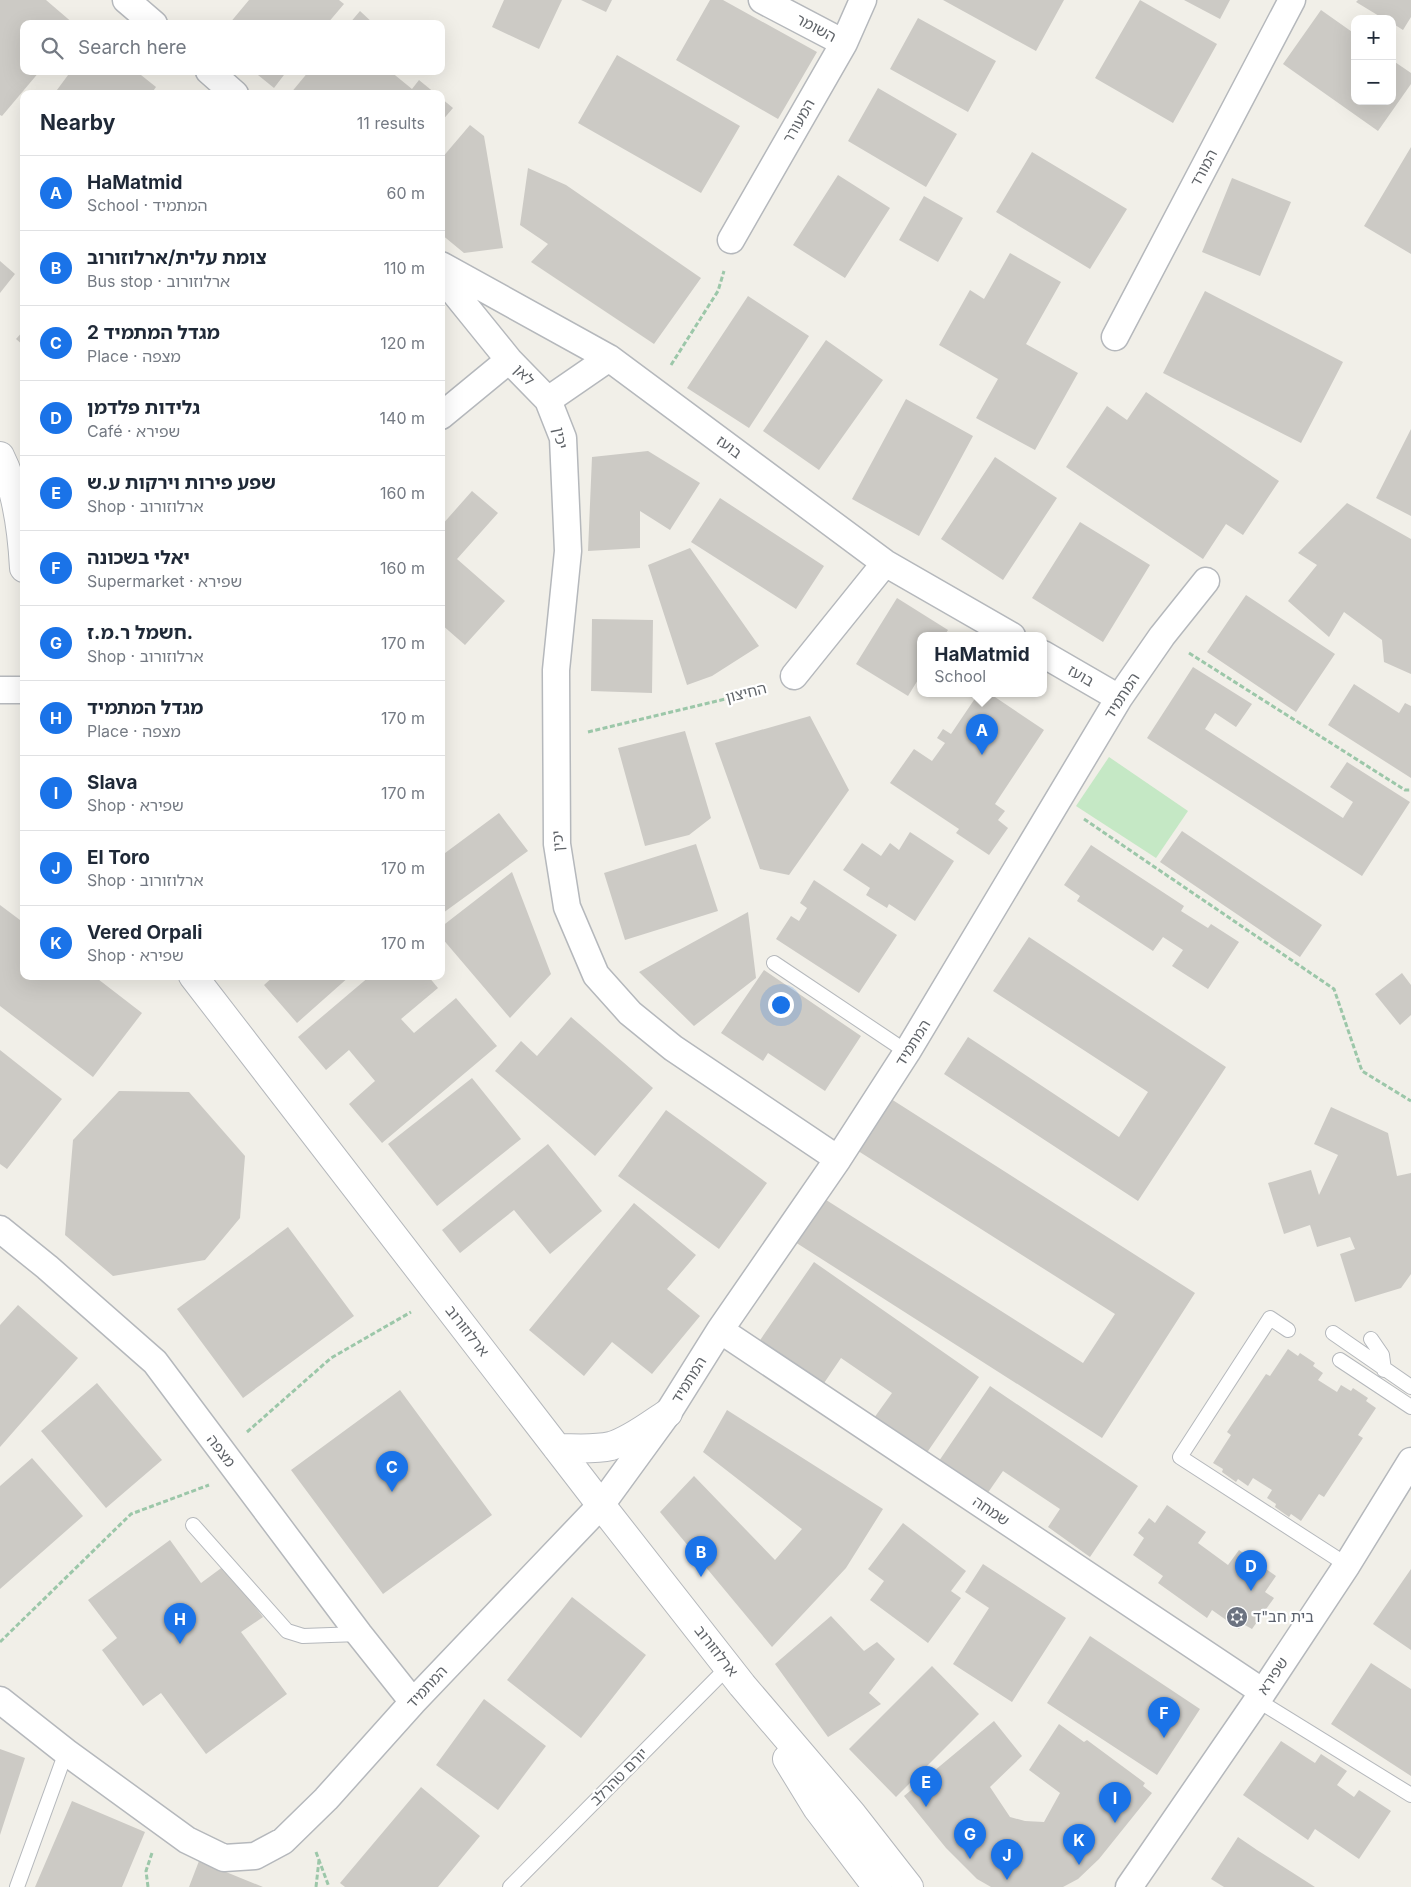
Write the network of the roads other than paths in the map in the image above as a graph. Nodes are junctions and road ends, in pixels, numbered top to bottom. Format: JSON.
{"nodes":[{"id":1,"x":126,"y":0,"type":"edge"},
{"id":2,"x":762,"y":0,"type":"edge"},
{"id":3,"x":863,"y":0,"type":"edge"},
{"id":4,"x":1292,"y":0,"type":"edge"},
{"id":5,"x":149,"y":20,"type":"edge"},
{"id":6,"x":844,"y":43,"type":"junction"},
{"id":7,"x":214,"y":75,"type":"edge"},
{"id":8,"x":230,"y":90,"type":"edge"},
{"id":9,"x":731,"y":240,"type":"dead end"},
{"id":10,"x":445,"y":267,"type":"edge"},
{"id":11,"x":445,"y":281,"type":"edge"},
{"id":12,"x":1116,"y":337,"type":"dead end"},
{"id":13,"x":609,"y":358,"type":"junction"},
{"id":14,"x":510,"y":360,"type":"junction"},
{"id":15,"x":548,"y":400,"type":"junction"},
{"id":16,"x":445,"y":413,"type":"edge"},
{"id":17,"x":0,"y":456,"type":"edge"},
{"id":18,"x":20,"y":529,"type":"edge"},
{"id":19,"x":886,"y":563,"type":"junction"},
{"id":20,"x":1206,"y":581,"type":"dead end"},
{"id":21,"x":1005,"y":632,"type":"edge"},
{"id":22,"x":1047,"y":656,"type":"edge"},
{"id":23,"x":794,"y":676,"type":"road end"},
{"id":24,"x":0,"y":690,"type":"edge"},
{"id":25,"x":20,"y":690,"type":"edge"},
{"id":26,"x":1119,"y":698,"type":"junction"},
{"id":27,"x":774,"y":963,"type":"dead end"},
{"id":28,"x":196,"y":980,"type":"edge"},
{"id":29,"x":907,"y":1052,"type":"junction"},
{"id":30,"x":838,"y":1158,"type":"junction"},
{"id":31,"x":0,"y":1229,"type":"edge"},
{"id":32,"x":720,"y":1330,"type":"junction"},
{"id":33,"x":1288,"y":1330,"type":"dead end"},
{"id":34,"x":1333,"y":1333,"type":"dead end"},
{"id":35,"x":1370,"y":1339,"type":"dead end"},
{"id":36,"x":1340,"y":1360,"type":"dead end"},
{"id":37,"x":1384,"y":1370,"type":"junction"},
{"id":38,"x":1411,"y":1387,"type":"edge"},
{"id":39,"x":1411,"y":1407,"type":"edge"},
{"id":40,"x":668,"y":1413,"type":"junction"},
{"id":41,"x":557,"y":1448,"type":"junction"},
{"id":42,"x":1411,"y":1461,"type":"edge"},
{"id":43,"x":1404,"y":1491,"type":"edge"},
{"id":44,"x":601,"y":1505,"type":"junction"},
{"id":45,"x":193,"y":1525,"type":"dead end"},
{"id":46,"x":1347,"y":1565,"type":"junction"},
{"id":47,"x":359,"y":1634,"type":"junction"},
{"id":48,"x":735,"y":1676,"type":"junction"},
{"id":49,"x":1260,"y":1696,"type":"junction"},
{"id":50,"x":0,"y":1700,"type":"edge"},
{"id":51,"x":413,"y":1702,"type":"junction"},
{"id":52,"x":66,"y":1752,"type":"junction"},
{"id":53,"x":1411,"y":1796,"type":"edge"},
{"id":54,"x":16,"y":1887,"type":"edge"},
{"id":55,"x":510,"y":1887,"type":"edge"},
{"id":56,"x":877,"y":1887,"type":"edge"},
{"id":57,"x":909,"y":1887,"type":"edge"},
{"id":58,"x":1129,"y":1887,"type":"edge"}],
"edges":[{"from":1,"to":5,"type":"street"},
{"from":2,"to":6,"type":"street","name":"השומר"},
{"from":3,"to":6,"type":"street","name":"המעורר"},
{"from":4,"to":12,"type":"street","name":"המורד"},
{"from":6,"to":9,"type":"street","name":"המעורר"},
{"from":7,"to":8,"type":"street"},
{"from":10,"to":13,"type":"street","name":"בועז"},
{"from":11,"to":14,"type":"street"},
{"from":13,"to":15,"type":"street"},
{"from":13,"to":19,"type":"street","name":"בועז"},
{"from":14,"to":15,"type":"street","name":"לאן"},
{"from":14,"to":16,"type":"street","name":"לאן"},
{"from":15,"to":30,"type":"street","name":"יכין"},
{"from":17,"to":18,"type":"street"},
{"from":19,"to":21,"type":"street","name":"בועז"},
{"from":19,"to":23,"type":"street"},
{"from":20,"to":26,"type":"street","name":"המתמיד"},
{"from":22,"to":26,"type":"street","name":"בועז"},
{"from":24,"to":25,"type":"street"},
{"from":26,"to":29,"type":"street","name":"המתמיד"},
{"from":27,"to":29,"type":"lane"},
{"from":28,"to":41,"type":"street","name":"ארלוזורוב"},
{"from":29,"to":30,"type":"street","name":"המתמיד"},
{"from":30,"to":32,"type":"street","name":"המתמיד"},
{"from":31,"to":47,"type":"street","name":"מצפה"},
{"from":32,"to":40,"type":"street","name":"המתמיד"},
{"from":32,"to":49,"type":"street","name":"שמחה"},
{"from":33,"to":46,"type":"lane"},
{"from":34,"to":37,"type":"lane"},
{"from":35,"to":37,"type":"lane"},
{"from":36,"to":39,"type":"lane"},
{"from":37,"to":38,"type":"lane"},
{"from":40,"to":41,"type":"street"},
{"from":40,"to":44,"type":"street","name":"המתמיד"},
{"from":41,"to":44,"type":"street","name":"ארלוזורוב"},
{"from":42,"to":43,"type":"street","name":"שפירא"},
{"from":43,"to":46,"type":"street","name":"שפירא"},
{"from":44,"to":48,"type":"street","name":"ארלוזורוב"},
{"from":44,"to":51,"type":"street","name":"המתמיד"},
{"from":45,"to":47,"type":"lane"},
{"from":46,"to":49,"type":"street","name":"שפירא"},
{"from":47,"to":51,"type":"street","name":"מצפה"},
{"from":48,"to":55,"type":"lane","name":"יורם טהרלב"},
{"from":48,"to":56,"type":"street","name":"ארלוזורוב"},
{"from":48,"to":57,"type":"street","name":"ארלוזורוב"},
{"from":49,"to":53,"type":"lane"},
{"from":49,"to":58,"type":"street","name":"שפירא"},
{"from":50,"to":52,"type":"street","name":"המתמיד"},
{"from":51,"to":52,"type":"street","name":"המתמיד"},
{"from":52,"to":54,"type":"lane"}]}
